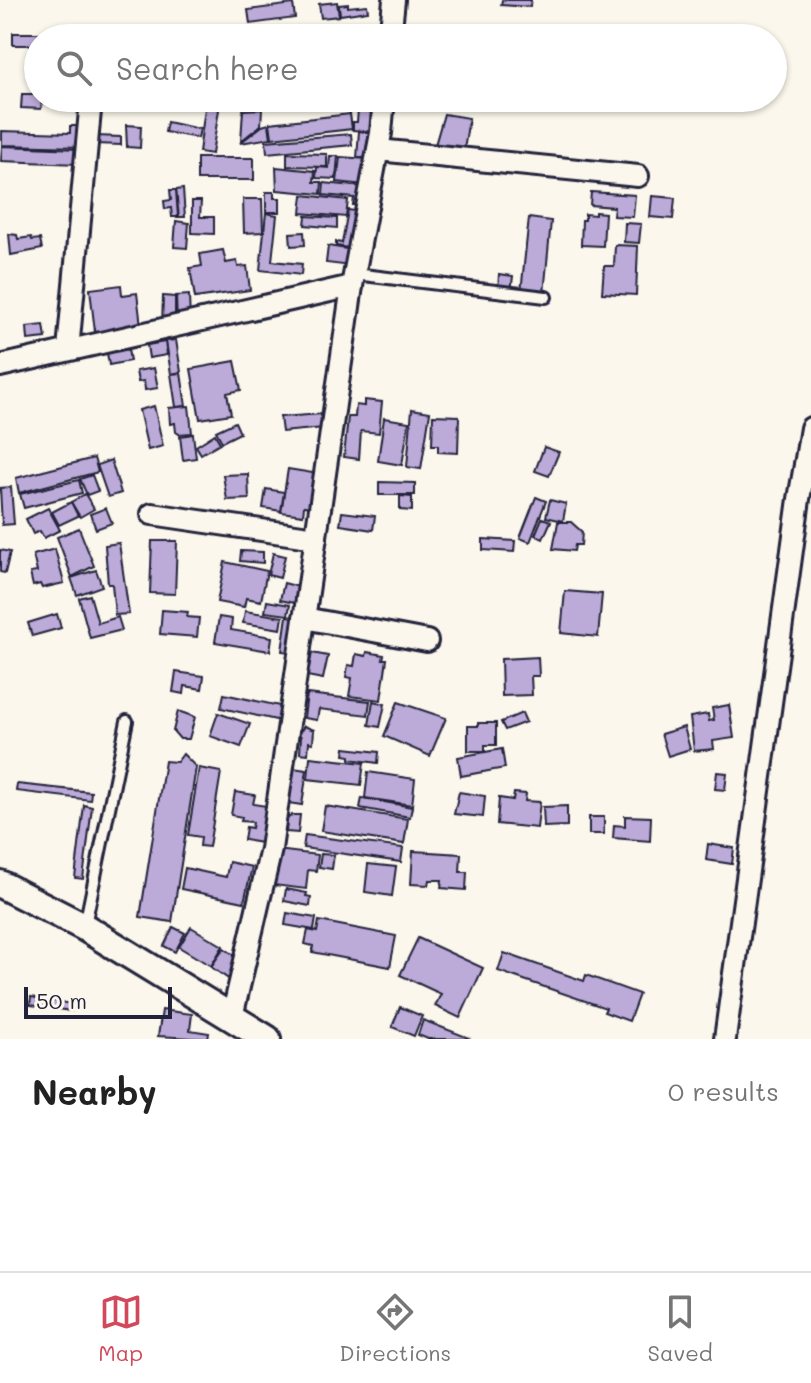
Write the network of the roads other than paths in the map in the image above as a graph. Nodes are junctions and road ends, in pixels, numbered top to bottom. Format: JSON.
{"nodes":[{"id":1,"x":394,"y":0,"type":"edge"},
{"id":2,"x":391,"y":24,"type":"edge"},
{"id":3,"x":90,"y":112,"type":"edge"},
{"id":4,"x":382,"y":112,"type":"edge"},
{"id":5,"x":378,"y":150,"type":"junction"},
{"id":6,"x":638,"y":176,"type":"dead end"},
{"id":7,"x":353,"y":280,"type":"junction"},
{"id":8,"x":546,"y":297,"type":"dead end"},
{"id":9,"x":68,"y":350,"type":"junction"},
{"id":10,"x":0,"y":366,"type":"edge"},
{"id":11,"x":811,"y":428,"type":"edge"},
{"id":12,"x":808,"y":466,"type":"edge"},
{"id":13,"x":152,"y":514,"type":"dead end"},
{"id":14,"x":316,"y":538,"type":"junction"},
{"id":15,"x":304,"y":618,"type":"junction"},
{"id":16,"x":427,"y":641,"type":"dead end"},
{"id":17,"x":127,"y":721,"type":"dead end"},
{"id":18,"x":0,"y":884,"type":"edge"},
{"id":19,"x":84,"y":927,"type":"junction"},
{"id":20,"x":232,"y":1017,"type":"junction"},
{"id":21,"x":267,"y":1039,"type":"edge"},
{"id":22,"x":725,"y":1039,"type":"edge"}],
"edges":[{"from":1,"to":2,"type":"street"},
{"from":3,"to":9,"type":"street"},
{"from":4,"to":5,"type":"street"},
{"from":5,"to":6,"type":"street"},
{"from":5,"to":7,"type":"street"},
{"from":7,"to":8,"type":"lane"},
{"from":7,"to":9,"type":"street"},
{"from":7,"to":14,"type":"street"},
{"from":9,"to":10,"type":"street"},
{"from":11,"to":12,"type":"street"},
{"from":12,"to":22,"type":"street"},
{"from":13,"to":14,"type":"street"},
{"from":14,"to":15,"type":"street"},
{"from":15,"to":16,"type":"street"},
{"from":15,"to":20,"type":"street"},
{"from":17,"to":19,"type":"lane"},
{"from":18,"to":19,"type":"street"},
{"from":19,"to":20,"type":"street"},
{"from":20,"to":21,"type":"street"}]}
